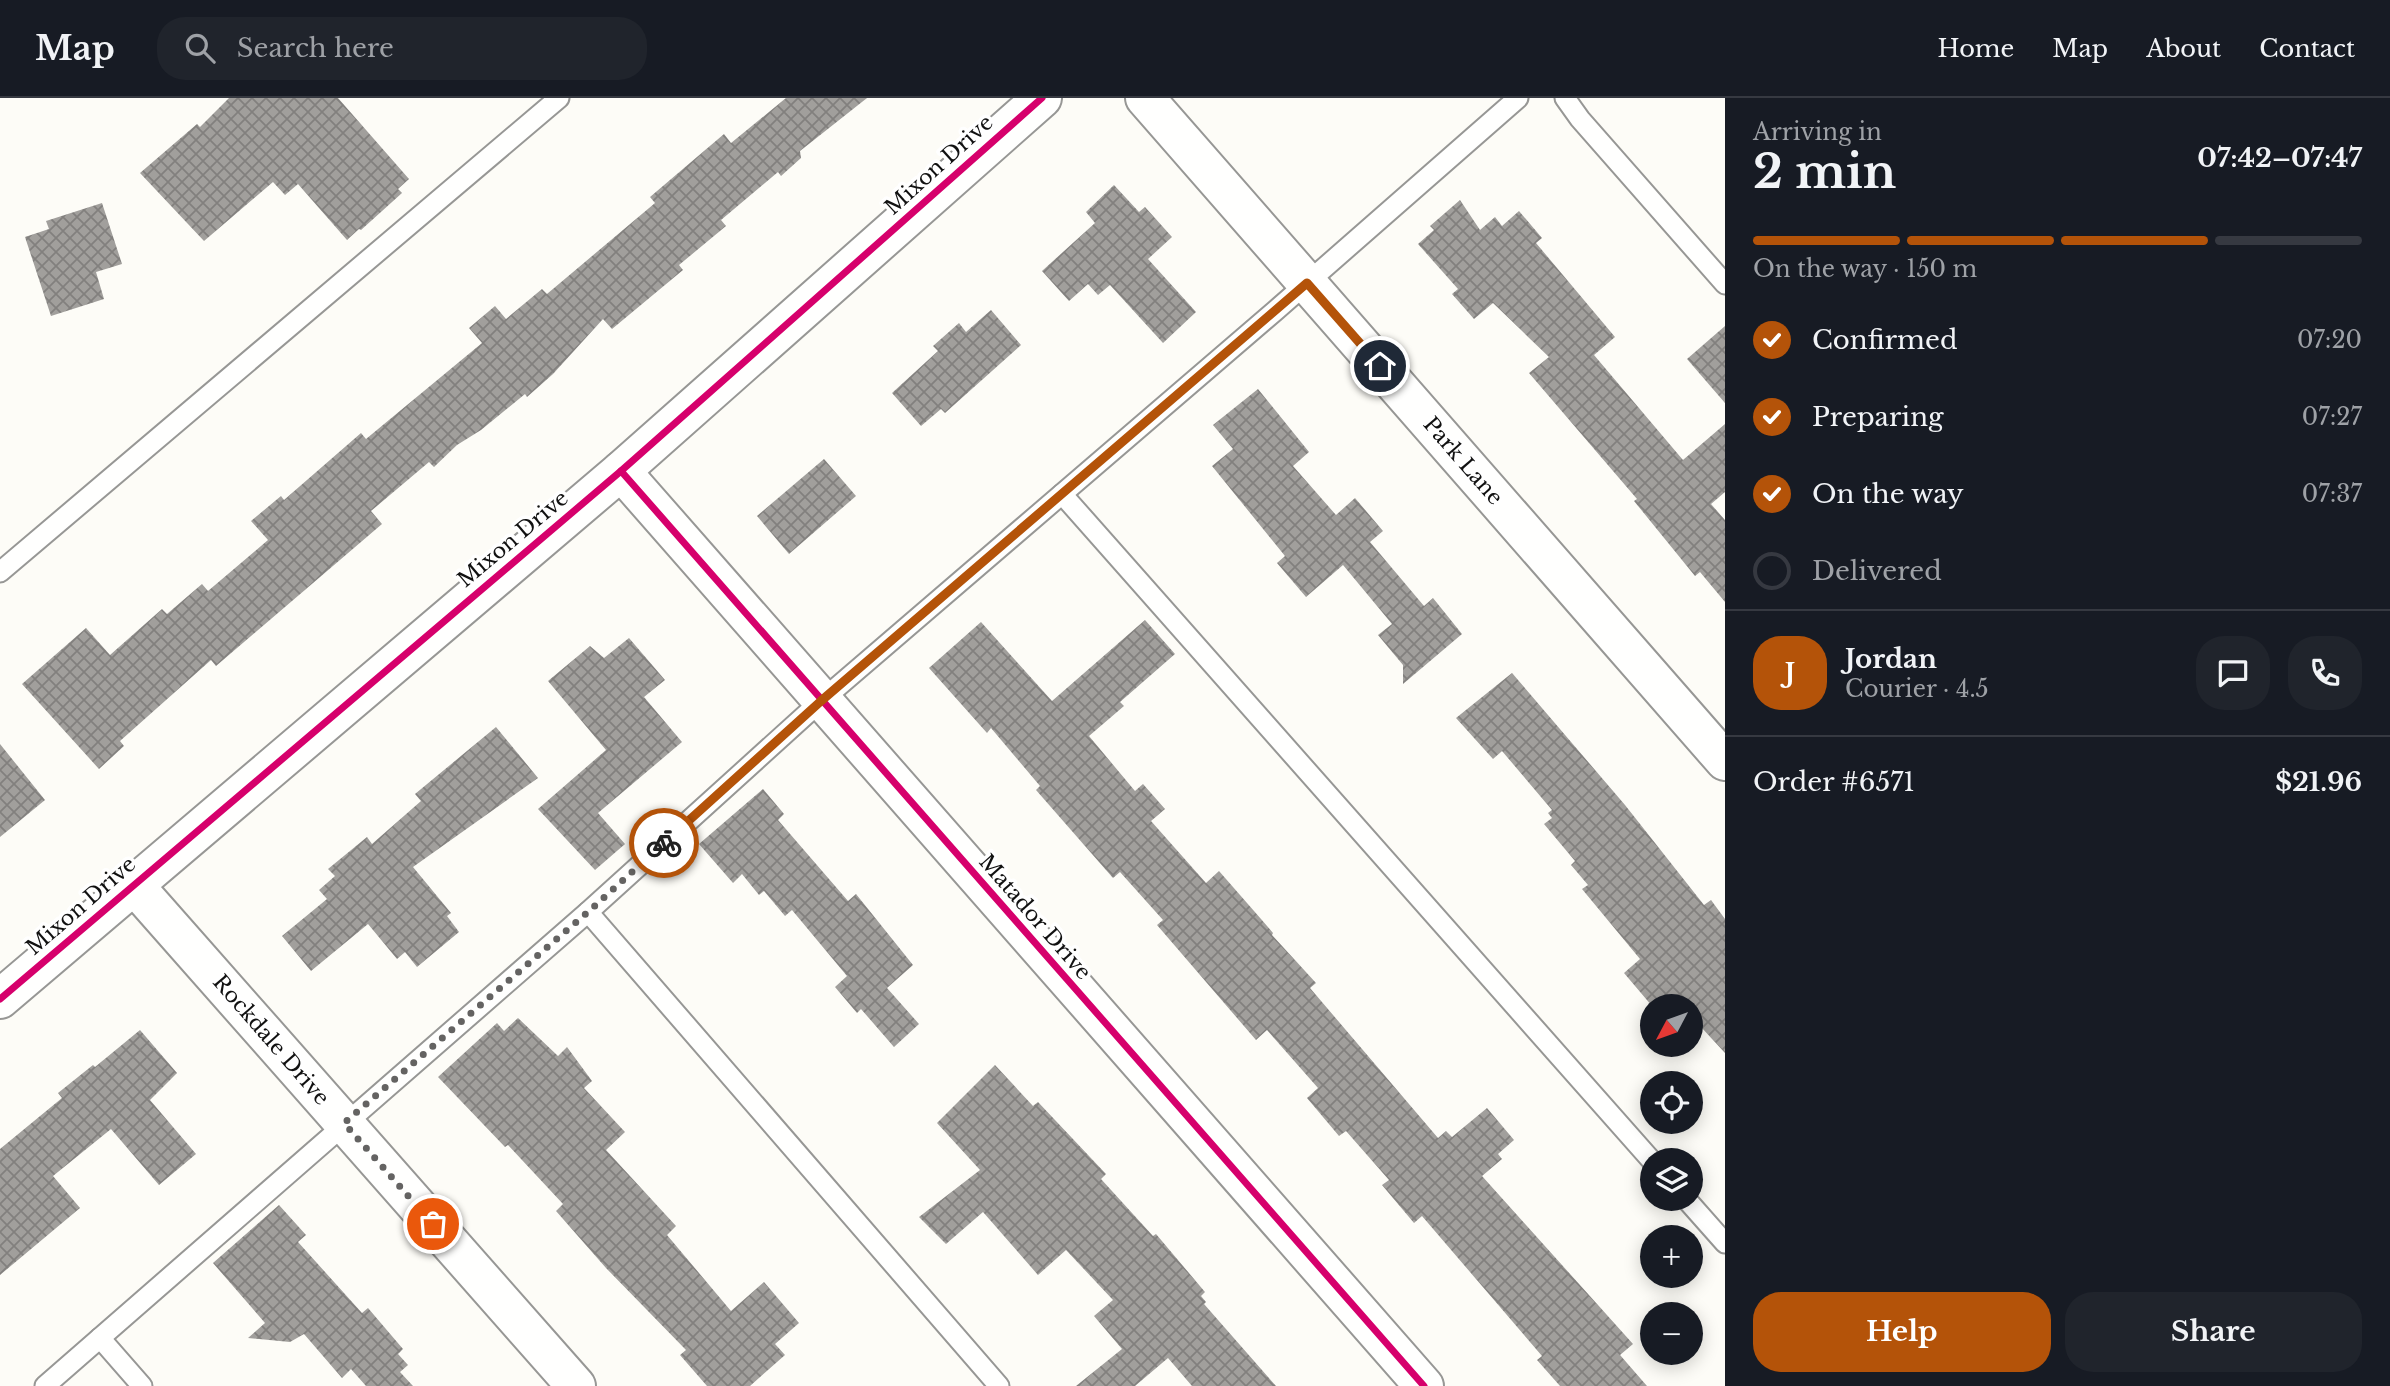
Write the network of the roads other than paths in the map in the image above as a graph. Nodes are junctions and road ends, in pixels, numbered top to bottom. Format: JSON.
{"nodes":[{"id":1,"x":559,"y":98,"type":"edge"},
{"id":2,"x":1042,"y":98,"type":"edge"},
{"id":3,"x":1145,"y":98,"type":"edge"},
{"id":4,"x":1518,"y":98,"type":"edge"},
{"id":5,"x":1565,"y":98,"type":"edge"},
{"id":6,"x":1307,"y":283,"type":"junction"},
{"id":7,"x":1725,"y":284,"type":"edge"},
{"id":8,"x":621,"y":471,"type":"junction"},
{"id":9,"x":1062,"y":494,"type":"junction"},
{"id":10,"x":0,"y":572,"type":"edge"},
{"id":11,"x":821,"y":701,"type":"junction"},
{"id":12,"x":1725,"y":761,"type":"edge"},
{"id":13,"x":133,"y":884,"type":"junction"},
{"id":14,"x":588,"y":912,"type":"junction"},
{"id":15,"x":0,"y":999,"type":"edge"},
{"id":16,"x":344,"y":1123,"type":"junction"},
{"id":17,"x":1641,"y":1148,"type":"edge"},
{"id":18,"x":1697,"y":1211,"type":"edge"},
{"id":19,"x":1725,"y":1243,"type":"edge"},
{"id":20,"x":100,"y":1338,"type":"junction"},
{"id":21,"x":46,"y":1386,"type":"edge"},
{"id":22,"x":142,"y":1386,"type":"edge"},
{"id":23,"x":576,"y":1386,"type":"edge"},
{"id":24,"x":999,"y":1386,"type":"edge"},
{"id":25,"x":1424,"y":1386,"type":"edge"}],
"edges":[{"from":1,"to":10,"type":"lane"},
{"from":2,"to":8,"type":"street","name":"Mixon Drive"},
{"from":3,"to":6,"type":"street","name":"Park Lane"},
{"from":4,"to":6,"type":"lane"},
{"from":5,"to":7,"type":"lane"},
{"from":6,"to":9,"type":"lane"},
{"from":6,"to":12,"type":"street","name":"Park Lane"},
{"from":8,"to":11,"type":"street","name":"Matador Drive"},
{"from":8,"to":13,"type":"street","name":"Mixon Drive"},
{"from":9,"to":11,"type":"lane"},
{"from":9,"to":17,"type":"lane"},
{"from":11,"to":14,"type":"lane"},
{"from":11,"to":25,"type":"street","name":"Matador Drive"},
{"from":13,"to":15,"type":"street","name":"Mixon Drive"},
{"from":13,"to":16,"type":"street","name":"Rockdale Drive"},
{"from":14,"to":16,"type":"lane"},
{"from":14,"to":24,"type":"lane"},
{"from":16,"to":20,"type":"lane"},
{"from":16,"to":23,"type":"street","name":"Rockdale Drive"},
{"from":18,"to":19,"type":"lane"},
{"from":20,"to":21,"type":"lane"},
{"from":20,"to":22,"type":"lane"}]}
